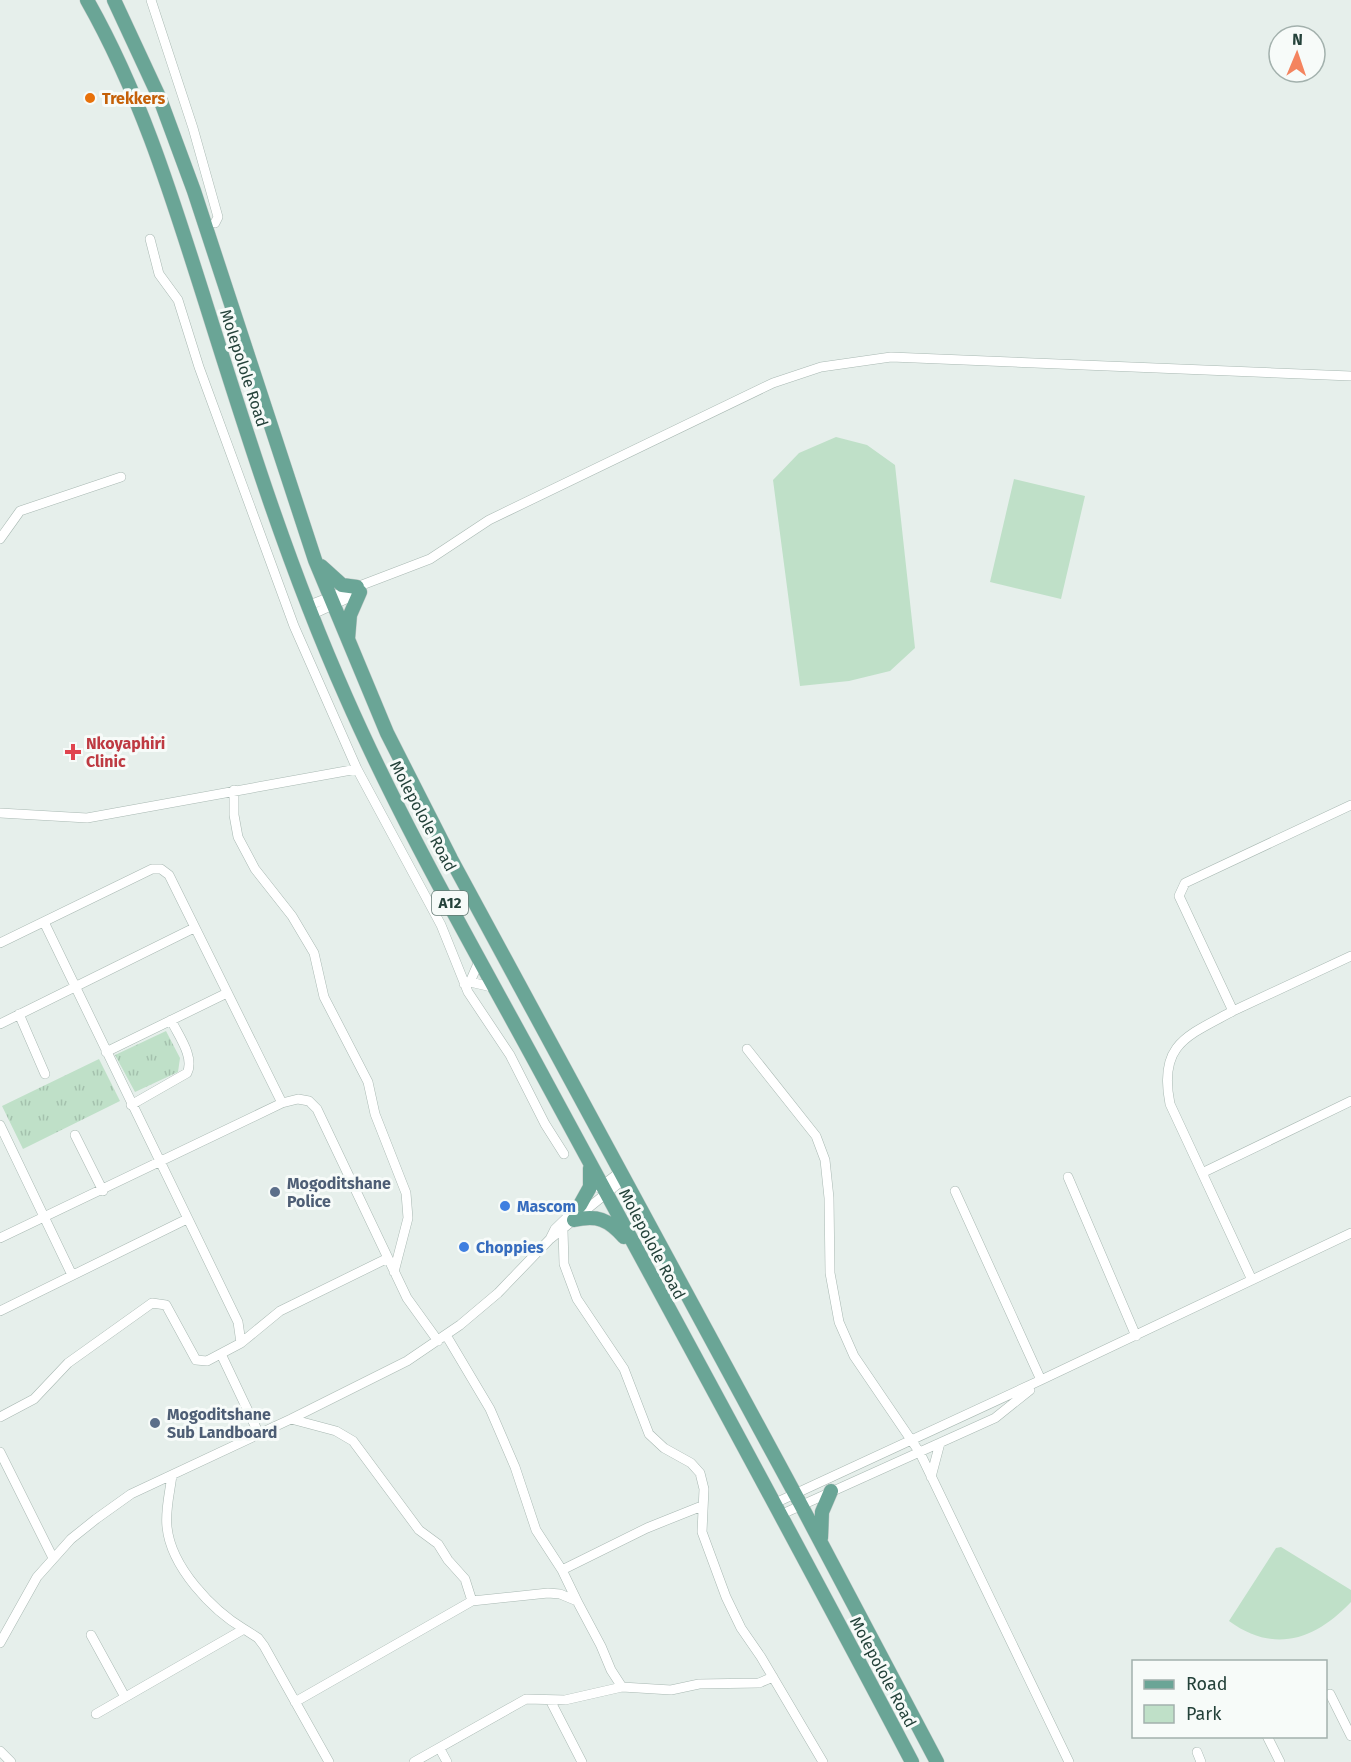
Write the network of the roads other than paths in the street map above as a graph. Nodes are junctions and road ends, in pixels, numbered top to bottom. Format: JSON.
{"nodes":[{"id":1,"x":87,"y":0,"type":"edge"},
{"id":2,"x":114,"y":0,"type":"edge"},
{"id":3,"x":151,"y":0,"type":"edge"},
{"id":4,"x":215,"y":223,"type":"dead end"},
{"id":5,"x":150,"y":239,"type":"dead end"},
{"id":6,"x":1351,"y":376,"type":"edge"},
{"id":7,"x":121,"y":477,"type":"dead end"},
{"id":8,"x":0,"y":538,"type":"edge"},
{"id":9,"x":315,"y":560,"type":"junction"},
{"id":10,"x":358,"y":590,"type":"junction"},
{"id":11,"x":331,"y":602,"type":"junction"},
{"id":12,"x":309,"y":610,"type":"junction"},
{"id":13,"x":348,"y":642,"type":"junction"},
{"id":14,"x":357,"y":769,"type":"junction"},
{"id":15,"x":234,"y":790,"type":"junction"},
{"id":16,"x":1351,"y":805,"type":"edge"},
{"id":17,"x":0,"y":813,"type":"edge"},
{"id":18,"x":44,"y":922,"type":"junction"},
{"id":19,"x":194,"y":928,"type":"junction"},
{"id":20,"x":0,"y":943,"type":"edge"},
{"id":21,"x":1351,"y":956,"type":"edge"},
{"id":22,"x":480,"y":959,"type":"junction"},
{"id":23,"x":467,"y":983,"type":"junction"},
{"id":24,"x":75,"y":987,"type":"junction"},
{"id":25,"x":496,"y":988,"type":"junction"},
{"id":26,"x":227,"y":993,"type":"junction"},
{"id":27,"x":1233,"y":1011,"type":"junction"},
{"id":28,"x":19,"y":1014,"type":"junction"},
{"id":29,"x":171,"y":1020,"type":"junction"},
{"id":30,"x":0,"y":1024,"type":"edge"},
{"id":31,"x":747,"y":1049,"type":"dead end"},
{"id":32,"x":106,"y":1052,"type":"junction"},
{"id":33,"x":45,"y":1074,"type":"dead end"},
{"id":34,"x":1351,"y":1101,"type":"edge"},
{"id":35,"x":282,"y":1103,"type":"junction"},
{"id":36,"x":131,"y":1105,"type":"junction"},
{"id":37,"x":0,"y":1125,"type":"edge"},
{"id":38,"x":75,"y":1135,"type":"dead end"},
{"id":39,"x":564,"y":1154,"type":"dead end"},
{"id":40,"x":588,"y":1160,"type":"junction"},
{"id":41,"x":159,"y":1163,"type":"junction"},
{"id":42,"x":1204,"y":1172,"type":"junction"},
{"id":43,"x":622,"y":1176,"type":"junction"},
{"id":44,"x":1068,"y":1178,"type":"dead end"},
{"id":45,"x":604,"y":1189,"type":"junction"},
{"id":46,"x":103,"y":1191,"type":"junction"},
{"id":47,"x":955,"y":1191,"type":"dead end"},
{"id":48,"x":580,"y":1205,"type":"junction"},
{"id":49,"x":46,"y":1218,"type":"junction"},
{"id":50,"x":187,"y":1219,"type":"junction"},
{"id":51,"x":574,"y":1220,"type":"junction"},
{"id":52,"x":563,"y":1230,"type":"junction"},
{"id":53,"x":1351,"y":1233,"type":"edge"},
{"id":54,"x":0,"y":1238,"type":"edge"},
{"id":55,"x":550,"y":1239,"type":"junction"},
{"id":56,"x":635,"y":1250,"type":"junction"},
{"id":57,"x":388,"y":1258,"type":"junction"},
{"id":58,"x":394,"y":1272,"type":"junction"},
{"id":59,"x":72,"y":1275,"type":"junction"},
{"id":60,"x":1252,"y":1280,"type":"junction"},
{"id":61,"x":0,"y":1311,"type":"edge"},
{"id":62,"x":446,"y":1335,"type":"junction"},
{"id":63,"x":1136,"y":1336,"type":"junction"},
{"id":64,"x":438,"y":1341,"type":"junction"},
{"id":65,"x":241,"y":1343,"type":"junction"},
{"id":66,"x":221,"y":1354,"type":"junction"},
{"id":67,"x":1041,"y":1380,"type":"junction"},
{"id":68,"x":0,"y":1417,"type":"edge"},
{"id":69,"x":291,"y":1419,"type":"junction"},
{"id":70,"x":259,"y":1434,"type":"junction"},
{"id":71,"x":911,"y":1441,"type":"junction"},
{"id":72,"x":940,"y":1443,"type":"junction"},
{"id":73,"x":0,"y":1452,"type":"edge"},
{"id":74,"x":920,"y":1453,"type":"junction"},
{"id":75,"x":172,"y":1475,"type":"junction"},
{"id":76,"x":838,"y":1475,"type":"junction"},
{"id":77,"x":931,"y":1477,"type":"junction"},
{"id":78,"x":837,"y":1488,"type":"junction"},
{"id":79,"x":798,"y":1499,"type":"junction"},
{"id":80,"x":702,"y":1506,"type":"junction"},
{"id":81,"x":777,"y":1509,"type":"junction"},
{"id":82,"x":822,"y":1544,"type":"junction"},
{"id":83,"x":53,"y":1558,"type":"junction"},
{"id":84,"x":562,"y":1570,"type":"junction"},
{"id":85,"x":472,"y":1601,"type":"junction"},
{"id":86,"x":577,"y":1601,"type":"junction"},
{"id":87,"x":0,"y":1619,"type":"edge"},
{"id":88,"x":8,"y":1627,"type":"junction"},
{"id":89,"x":244,"y":1629,"type":"junction"},
{"id":90,"x":91,"y":1635,"type":"dead end"},
{"id":91,"x":0,"y":1643,"type":"edge"},
{"id":92,"x":773,"y":1677,"type":"junction"},
{"id":93,"x":622,"y":1687,"type":"junction"},
{"id":94,"x":1330,"y":1694,"type":"dead end"},
{"id":95,"x":125,"y":1697,"type":"junction"},
{"id":96,"x":550,"y":1700,"type":"junction"},
{"id":97,"x":295,"y":1702,"type":"junction"},
{"id":98,"x":96,"y":1714,"type":"dead end"},
{"id":99,"x":1351,"y":1736,"type":"edge"},
{"id":100,"x":1268,"y":1738,"type":"edge"},
{"id":101,"x":440,"y":1749,"type":"junction"},
{"id":102,"x":0,"y":1751,"type":"edge"},
{"id":103,"x":1197,"y":1752,"type":"dead end"},
{"id":104,"x":10,"y":1762,"type":"edge"},
{"id":105,"x":329,"y":1762,"type":"edge"},
{"id":106,"x":414,"y":1762,"type":"edge"},
{"id":107,"x":447,"y":1762,"type":"edge"},
{"id":108,"x":582,"y":1762,"type":"edge"},
{"id":109,"x":823,"y":1762,"type":"edge"},
{"id":110,"x":912,"y":1762,"type":"edge"},
{"id":111,"x":937,"y":1762,"type":"edge"},
{"id":112,"x":1069,"y":1762,"type":"edge"},
{"id":113,"x":1201,"y":1762,"type":"edge"},
{"id":114,"x":1280,"y":1762,"type":"edge"}],
"edges":[{"from":1,"to":12,"type":"main road","name":"Molepolole Road","number":"A12"},
{"from":2,"to":9,"type":"main road","name":"Molepolole Road","number":"A12"},
{"from":3,"to":4,"type":"street"},
{"from":5,"to":14,"type":"street"},
{"from":6,"to":10,"type":"street"},
{"from":7,"to":8,"type":"street"},
{"from":9,"to":10,"type":"main road"},
{"from":9,"to":11,"type":"main road","name":"Molepolole Road","number":"A12"},
{"from":10,"to":11,"type":"street"},
{"from":10,"to":13,"type":"main road"},
{"from":11,"to":12,"type":"street"},
{"from":11,"to":13,"type":"main road","name":"Molepolole Road","number":"A12"},
{"from":12,"to":22,"type":"main road","name":"Molepolole Road","number":"A12"},
{"from":13,"to":43,"type":"main road","name":"Molepolole Road","number":"A12"},
{"from":14,"to":15,"type":"street"},
{"from":14,"to":23,"type":"street"},
{"from":15,"to":17,"type":"street"},
{"from":15,"to":58,"type":"street"},
{"from":16,"to":27,"type":"street"},
{"from":18,"to":19,"type":"street"},
{"from":18,"to":20,"type":"street"},
{"from":18,"to":24,"type":"street"},
{"from":19,"to":24,"type":"street"},
{"from":19,"to":26,"type":"street"},
{"from":21,"to":27,"type":"street"},
{"from":22,"to":23,"type":"street"},
{"from":22,"to":25,"type":"main road","name":"Molepolole Road","number":"A12"},
{"from":23,"to":25,"type":"street"},
{"from":23,"to":39,"type":"street"},
{"from":24,"to":28,"type":"street"},
{"from":24,"to":32,"type":"street"},
{"from":25,"to":40,"type":"main road","name":"Molepolole Road","number":"A12"},
{"from":26,"to":29,"type":"street"},
{"from":26,"to":35,"type":"street"},
{"from":27,"to":42,"type":"street"},
{"from":28,"to":30,"type":"street"},
{"from":28,"to":33,"type":"street"},
{"from":29,"to":32,"type":"street"},
{"from":29,"to":36,"type":"street"},
{"from":31,"to":71,"type":"street"},
{"from":32,"to":36,"type":"street"},
{"from":34,"to":42,"type":"street"},
{"from":35,"to":41,"type":"street"},
{"from":35,"to":57,"type":"street"},
{"from":36,"to":41,"type":"street"},
{"from":37,"to":49,"type":"street"},
{"from":38,"to":46,"type":"street"},
{"from":40,"to":45,"type":"main road","name":"Molepolole Road","number":"A12"},
{"from":40,"to":48,"type":"main road"},
{"from":41,"to":46,"type":"street"},
{"from":41,"to":50,"type":"street"},
{"from":42,"to":60,"type":"street"},
{"from":43,"to":45,"type":"street"},
{"from":43,"to":79,"type":"main road","name":"Molepolole Road","number":"A12"},
{"from":44,"to":63,"type":"street"},
{"from":45,"to":48,"type":"street"},
{"from":45,"to":51,"type":"street"},
{"from":45,"to":56,"type":"main road","name":"Molepolole Road","number":"A12"},
{"from":46,"to":49,"type":"street"},
{"from":47,"to":67,"type":"street"},
{"from":48,"to":55,"type":"street"},
{"from":49,"to":54,"type":"street"},
{"from":49,"to":59,"type":"street"},
{"from":50,"to":59,"type":"street"},
{"from":50,"to":65,"type":"street"},
{"from":51,"to":52,"type":"street"},
{"from":51,"to":56,"type":"main road"},
{"from":52,"to":55,"type":"street"},
{"from":52,"to":80,"type":"street"},
{"from":53,"to":60,"type":"street"},
{"from":55,"to":62,"type":"street"},
{"from":56,"to":81,"type":"main road","name":"Molepolole Road","number":"A12"},
{"from":57,"to":58,"type":"street"},
{"from":57,"to":65,"type":"street"},
{"from":58,"to":64,"type":"street"},
{"from":59,"to":61,"type":"street"},
{"from":60,"to":63,"type":"street"},
{"from":62,"to":64,"type":"street"},
{"from":62,"to":84,"type":"street"},
{"from":63,"to":67,"type":"street"},
{"from":64,"to":69,"type":"street"},
{"from":65,"to":66,"type":"street"},
{"from":66,"to":68,"type":"street"},
{"from":66,"to":70,"type":"street"},
{"from":67,"to":71,"type":"street"},
{"from":67,"to":72,"type":"street"},
{"from":69,"to":70,"type":"street"},
{"from":69,"to":85,"type":"street"},
{"from":70,"to":75,"type":"street"},
{"from":71,"to":74,"type":"street"},
{"from":71,"to":76,"type":"street"},
{"from":72,"to":74,"type":"street"},
{"from":72,"to":77,"type":"street"},
{"from":73,"to":83,"type":"street"},
{"from":74,"to":77,"type":"street"},
{"from":74,"to":78,"type":"street"},
{"from":75,"to":83,"type":"street"},
{"from":75,"to":89,"type":"street"},
{"from":76,"to":78,"type":"street"},
{"from":76,"to":79,"type":"street"},
{"from":77,"to":112,"type":"street"},
{"from":78,"to":79,"type":"street"},
{"from":78,"to":82,"type":"main road"},
{"from":79,"to":81,"type":"street"},
{"from":79,"to":82,"type":"main road","name":"Molepolole Road","number":"A12"},
{"from":80,"to":84,"type":"street"},
{"from":80,"to":92,"type":"street"},
{"from":81,"to":110,"type":"main road","name":"Molepolole Road","number":"A12"},
{"from":82,"to":111,"type":"main road","name":"Molepolole Road","number":"A12"},
{"from":83,"to":88,"type":"street"},
{"from":84,"to":86,"type":"street"},
{"from":85,"to":86,"type":"street"},
{"from":85,"to":97,"type":"street"},
{"from":86,"to":93,"type":"street"},
{"from":87,"to":88,"type":"street"},
{"from":88,"to":91,"type":"street"},
{"from":89,"to":95,"type":"street"},
{"from":89,"to":97,"type":"street"},
{"from":90,"to":95,"type":"street"},
{"from":92,"to":93,"type":"street"},
{"from":92,"to":109,"type":"street"},
{"from":93,"to":96,"type":"street"},
{"from":94,"to":99,"type":"street"},
{"from":95,"to":98,"type":"street"},
{"from":96,"to":101,"type":"street"},
{"from":96,"to":108,"type":"street"},
{"from":97,"to":105,"type":"street"},
{"from":100,"to":114,"type":"street"},
{"from":101,"to":106,"type":"street"},
{"from":101,"to":107,"type":"street"},
{"from":102,"to":104,"type":"street"},
{"from":103,"to":113,"type":"street"}]}
